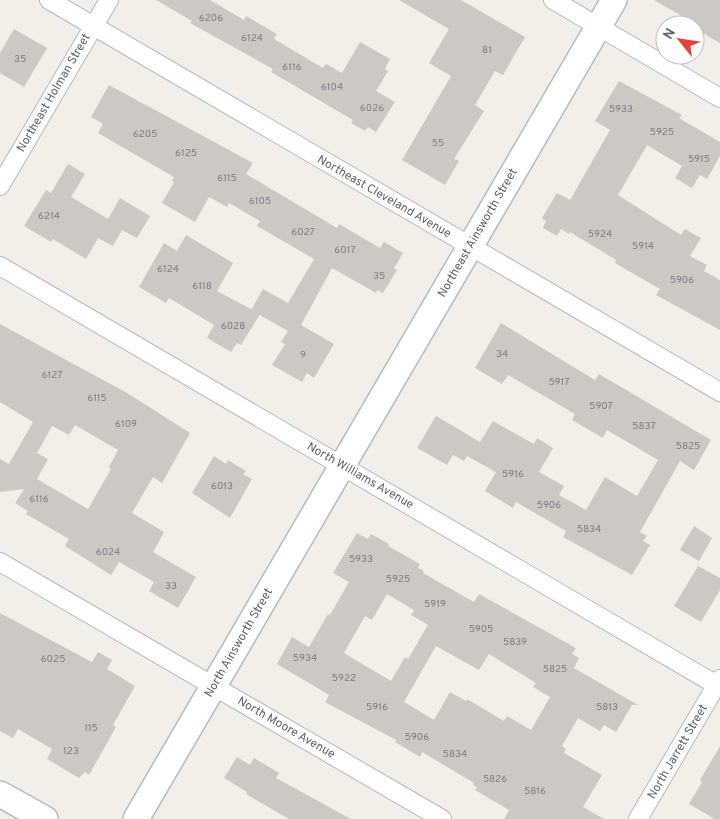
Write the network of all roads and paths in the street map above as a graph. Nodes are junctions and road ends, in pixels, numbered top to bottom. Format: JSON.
{"nodes":[{"id":1,"x":49,"y":0,"type":"edge"},
{"id":2,"x":109,"y":0,"type":"edge"},
{"id":3,"x":553,"y":0,"type":"edge"},
{"id":4,"x":614,"y":0,"type":"edge"},
{"id":5,"x":93,"y":26,"type":"junction"},
{"id":6,"x":598,"y":27,"type":"junction"},
{"id":7,"x":720,"y":98,"type":"edge"},
{"id":8,"x":0,"y":186,"type":"edge"},
{"id":9,"x":470,"y":247,"type":"junction"},
{"id":10,"x":0,"y":266,"type":"edge"},
{"id":11,"x":720,"y":392,"type":"edge"},
{"id":12,"x":342,"y":466,"type":"junction"},
{"id":13,"x":0,"y":562,"type":"edge"},
{"id":14,"x":719,"y":684,"type":"edge"},
{"id":15,"x":214,"y":686,"type":"junction"},
{"id":16,"x":0,"y":794,"type":"edge"},
{"id":17,"x":45,"y":819,"type":"edge"},
{"id":18,"x":136,"y":819,"type":"edge"},
{"id":19,"x":442,"y":819,"type":"edge"},
{"id":20,"x":638,"y":819,"type":"edge"}],
"edges":[{"from":1,"to":5,"type":"street","name":"Northeast Cleveland Avenue"},
{"from":2,"to":5,"type":"street","name":"Northeast Holman Street"},
{"from":3,"to":6,"type":"street"},
{"from":4,"to":6,"type":"street","name":"Northeast Ainsworth Street"},
{"from":5,"to":8,"type":"street","name":"Northeast Holman Street"},
{"from":5,"to":9,"type":"street","name":"Northeast Cleveland Avenue"},
{"from":6,"to":7,"type":"street"},
{"from":6,"to":9,"type":"street","name":"Northeast Ainsworth Street"},
{"from":9,"to":11,"type":"street","name":"Northeast Cleveland Avenue"},
{"from":9,"to":12,"type":"street","name":"Northeast Ainsworth Street"},
{"from":10,"to":12,"type":"street","name":"North Williams Avenue"},
{"from":12,"to":14,"type":"street","name":"North Williams Avenue"},
{"from":12,"to":15,"type":"street","name":"North Ainsworth Street"},
{"from":13,"to":15,"type":"street","name":"North Moore Avenue"},
{"from":14,"to":20,"type":"street","name":"North Jarrett Street"},
{"from":15,"to":18,"type":"street","name":"North Ainsworth Street"},
{"from":15,"to":19,"type":"street","name":"North Moore Avenue"},
{"from":16,"to":17,"type":"street"}]}
